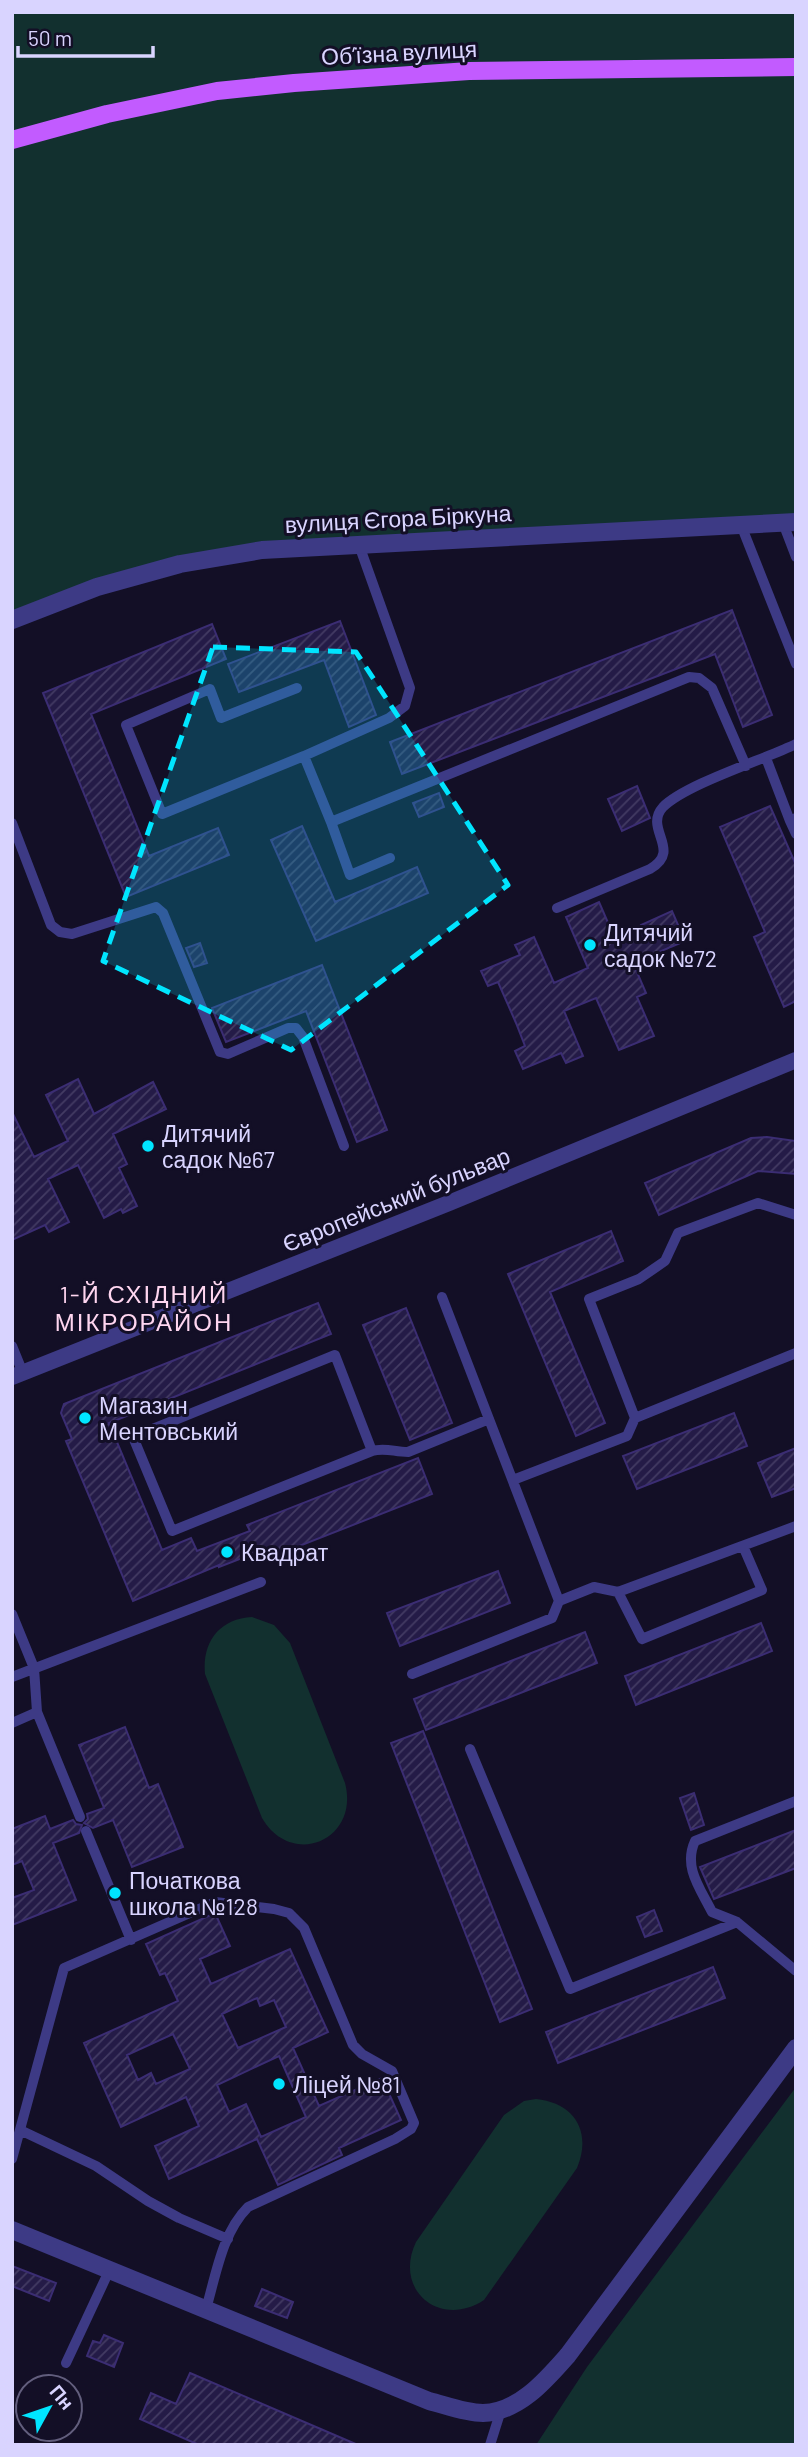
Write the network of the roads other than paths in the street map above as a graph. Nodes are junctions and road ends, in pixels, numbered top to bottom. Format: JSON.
{"nodes":[{"id":1,"x":796,"y":67,"type":"edge"},
{"id":2,"x":12,"y":140,"type":"edge"},
{"id":3,"x":790,"y":522,"type":"edge"},
{"id":4,"x":741,"y":525,"type":"junction"},
{"id":5,"x":359,"y":545,"type":"junction"},
{"id":6,"x":796,"y":557,"type":"edge"},
{"id":7,"x":12,"y":620,"type":"edge"},
{"id":8,"x":796,"y":664,"type":"edge"},
{"id":9,"x":297,"y":688,"type":"dead end"},
{"id":10,"x":796,"y":744,"type":"edge"},
{"id":11,"x":304,"y":756,"type":"junction"},
{"id":12,"x":766,"y":758,"type":"junction"},
{"id":13,"x":746,"y":766,"type":"junction"},
{"id":14,"x":793,"y":820,"type":"edge"},
{"id":15,"x":331,"y":822,"type":"junction"},
{"id":16,"x":12,"y":823,"type":"edge"},
{"id":17,"x":796,"y":834,"type":"edge"},
{"id":18,"x":390,"y":858,"type":"dead end"},
{"id":19,"x":557,"y":908,"type":"dead end"},
{"id":20,"x":796,"y":1060,"type":"edge"},
{"id":21,"x":344,"y":1146,"type":"dead end"},
{"id":22,"x":796,"y":1215,"type":"edge"},
{"id":23,"x":442,"y":1297,"type":"dead end"},
{"id":24,"x":12,"y":1346,"type":"edge"},
{"id":25,"x":796,"y":1353,"type":"edge"},
{"id":26,"x":18,"y":1375,"type":"edge"},
{"id":27,"x":635,"y":1418,"type":"junction"},
{"id":28,"x":489,"y":1419,"type":"junction"},
{"id":29,"x":372,"y":1451,"type":"junction"},
{"id":30,"x":513,"y":1480,"type":"junction"},
{"id":31,"x":796,"y":1526,"type":"edge"},
{"id":32,"x":743,"y":1546,"type":"junction"},
{"id":33,"x":261,"y":1582,"type":"dead end"},
{"id":34,"x":618,"y":1592,"type":"junction"},
{"id":35,"x":559,"y":1601,"type":"junction"},
{"id":36,"x":12,"y":1614,"type":"edge"},
{"id":37,"x":34,"y":1668,"type":"junction"},
{"id":38,"x":412,"y":1674,"type":"dead end"},
{"id":39,"x":12,"y":1677,"type":"edge"},
{"id":40,"x":37,"y":1712,"type":"junction"},
{"id":41,"x":12,"y":1723,"type":"edge"},
{"id":42,"x":470,"y":1749,"type":"dead end"},
{"id":43,"x":796,"y":1801,"type":"edge"},
{"id":44,"x":80,"y":1817,"type":"dead end"},
{"id":45,"x":86,"y":1831,"type":"dead end"},
{"id":46,"x":737,"y":1922,"type":"junction"},
{"id":47,"x":131,"y":1940,"type":"junction"},
{"id":48,"x":796,"y":1971,"type":"edge"},
{"id":49,"x":796,"y":2048,"type":"edge"},
{"id":50,"x":20,"y":2130,"type":"junction"},
{"id":51,"x":12,"y":2159,"type":"edge"},
{"id":52,"x":12,"y":2230,"type":"edge"},
{"id":53,"x":228,"y":2239,"type":"junction"},
{"id":54,"x":109,"y":2271,"type":"junction"},
{"id":55,"x":206,"y":2309,"type":"junction"},
{"id":56,"x":66,"y":2363,"type":"dead end"},
{"id":57,"x":501,"y":2410,"type":"junction"},
{"id":58,"x":490,"y":2445,"type":"edge"}],
"edges":[{"from":1,"to":2,"type":"main road","name":"Обʼїзна вулиця"},
{"from":3,"to":4,"type":"street","name":"вулиця Єгора Біркуна"},
{"from":3,"to":6,"type":"lane"},
{"from":4,"to":5,"type":"street","name":"вулиця Єгора Біркуна"},
{"from":4,"to":8,"type":"lane"},
{"from":5,"to":7,"type":"street","name":"вулиця Єгора Біркуна"},
{"from":5,"to":11,"type":"lane"},
{"from":9,"to":11,"type":"lane"},
{"from":10,"to":12,"type":"lane"},
{"from":11,"to":15,"type":"lane"},
{"from":12,"to":13,"type":"lane"},
{"from":12,"to":14,"type":"lane"},
{"from":13,"to":15,"type":"lane"},
{"from":13,"to":19,"type":"lane"},
{"from":14,"to":17,"type":"lane"},
{"from":15,"to":18,"type":"lane"},
{"from":16,"to":21,"type":"lane"},
{"from":20,"to":26,"type":"street","name":"Європейський бульвар"},
{"from":22,"to":27,"type":"lane"},
{"from":23,"to":28,"type":"lane"},
{"from":24,"to":26,"type":"lane"},
{"from":25,"to":27,"type":"lane"},
{"from":27,"to":30,"type":"lane"},
{"from":28,"to":29,"type":"lane"},
{"from":28,"to":30,"type":"lane"},
{"from":29,"to":29,"type":"lane"},
{"from":30,"to":35,"type":"lane"},
{"from":31,"to":32,"type":"lane"},
{"from":32,"to":34,"type":"lane"},
{"from":32,"to":34,"type":"lane"},
{"from":33,"to":37,"type":"lane"},
{"from":34,"to":35,"type":"lane"},
{"from":35,"to":38,"type":"lane"},
{"from":36,"to":37,"type":"lane"},
{"from":37,"to":39,"type":"lane"},
{"from":37,"to":40,"type":"lane"},
{"from":40,"to":41,"type":"lane"},
{"from":40,"to":44,"type":"lane"},
{"from":42,"to":46,"type":"lane"},
{"from":43,"to":46,"type":"lane"},
{"from":45,"to":47,"type":"lane"},
{"from":46,"to":48,"type":"lane"},
{"from":47,"to":50,"type":"lane"},
{"from":47,"to":53,"type":"lane"},
{"from":49,"to":57,"type":"street"},
{"from":50,"to":51,"type":"lane"},
{"from":50,"to":53,"type":"lane"},
{"from":52,"to":54,"type":"street"},
{"from":53,"to":55,"type":"lane"},
{"from":54,"to":55,"type":"street"},
{"from":54,"to":56,"type":"lane"},
{"from":55,"to":57,"type":"street"},
{"from":57,"to":58,"type":"lane"}]}
